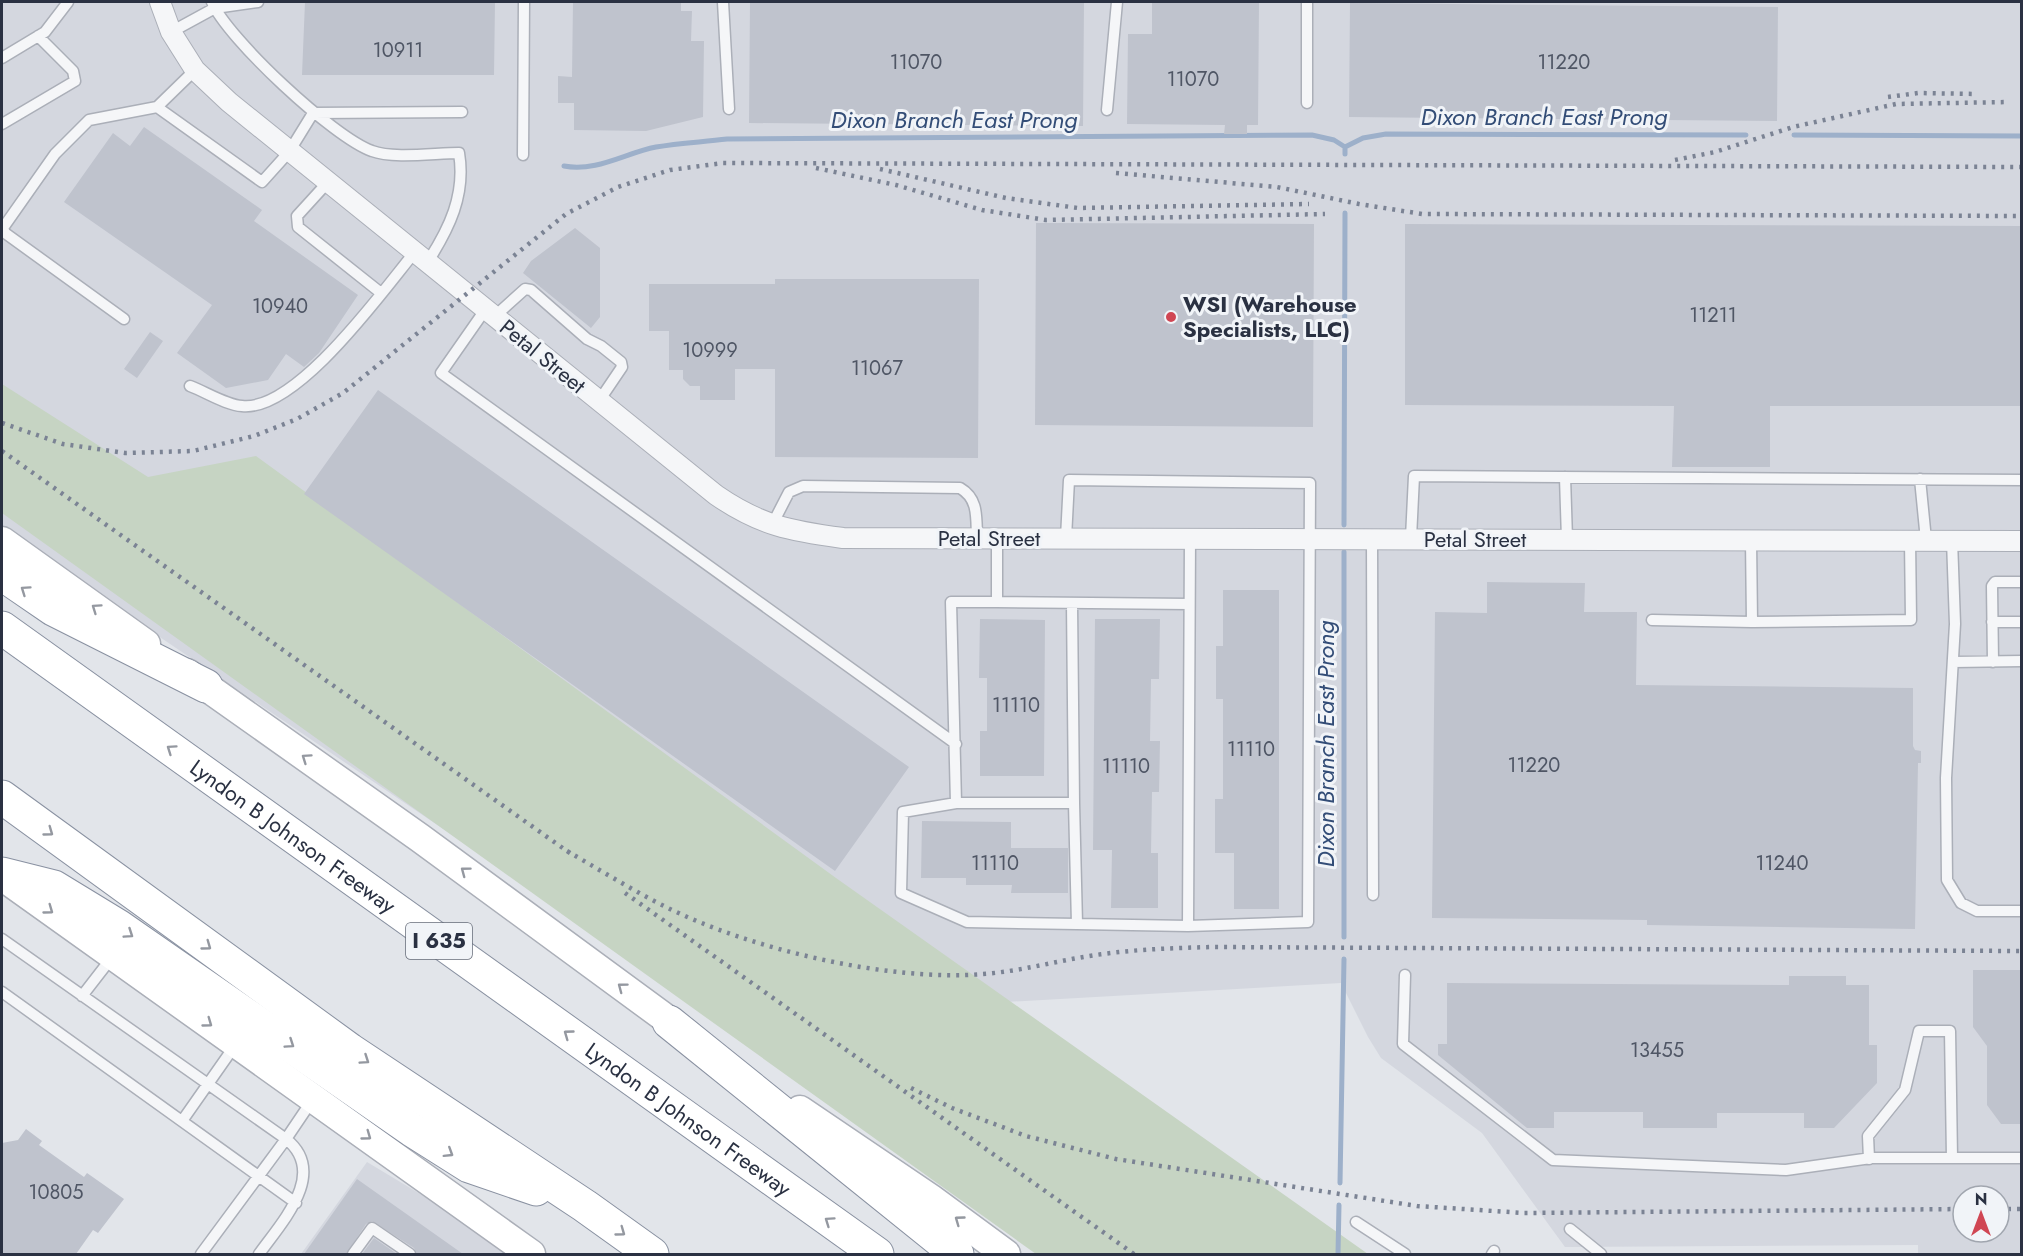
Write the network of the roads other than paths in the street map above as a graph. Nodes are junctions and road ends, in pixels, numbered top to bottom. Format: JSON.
{"nodes":[{"id":1,"x":68,"y":2,"type":"edge"},
{"id":2,"x":160,"y":2,"type":"edge"},
{"id":3,"x":258,"y":2,"type":"edge"},
{"id":4,"x":524,"y":2,"type":"edge"},
{"id":5,"x":723,"y":2,"type":"edge"},
{"id":6,"x":1117,"y":2,"type":"edge"},
{"id":7,"x":1307,"y":2,"type":"edge"},
{"id":8,"x":213,"y":5,"type":"edge"},
{"id":9,"x":171,"y":32,"type":"junction"},
{"id":10,"x":38,"y":36,"type":"junction"},
{"id":11,"x":2,"y":58,"type":"edge"},
{"id":12,"x":195,"y":70,"type":"junction"},
{"id":13,"x":1306,"y":104,"type":"dead end"},
{"id":14,"x":157,"y":107,"type":"junction"},
{"id":15,"x":729,"y":109,"type":"dead end"},
{"id":16,"x":1107,"y":110,"type":"dead end"},
{"id":17,"x":462,"y":112,"type":"dead end"},
{"id":18,"x":314,"y":113,"type":"junction"},
{"id":19,"x":2,"y":124,"type":"edge"},
{"id":20,"x":289,"y":152,"type":"junction"},
{"id":21,"x":523,"y":155,"type":"dead end"},
{"id":22,"x":328,"y":182,"type":"junction"},
{"id":23,"x":421,"y":258,"type":"junction"},
{"id":24,"x":381,"y":293,"type":"junction"},
{"id":25,"x":489,"y":313,"type":"junction"},
{"id":26,"x":124,"y":319,"type":"dead end"},
{"id":27,"x":190,"y":386,"type":"dead end"},
{"id":28,"x":599,"y":401,"type":"junction"},
{"id":29,"x":1565,"y":477,"type":"junction"},
{"id":30,"x":1920,"y":479,"type":"junction"},
{"id":31,"x":2022,"y":480,"type":"edge"},
{"id":32,"x":772,"y":525,"type":"junction"},
{"id":33,"x":1190,"y":537,"type":"junction"},
{"id":34,"x":977,"y":538,"type":"junction"},
{"id":35,"x":997,"y":538,"type":"junction"},
{"id":36,"x":1066,"y":538,"type":"junction"},
{"id":37,"x":1310,"y":538,"type":"junction"},
{"id":38,"x":1372,"y":538,"type":"junction"},
{"id":39,"x":1411,"y":538,"type":"junction"},
{"id":40,"x":1567,"y":539,"type":"junction"},
{"id":41,"x":1751,"y":540,"type":"junction"},
{"id":42,"x":1918,"y":540,"type":"junction"},
{"id":43,"x":1952,"y":540,"type":"junction"},
{"id":44,"x":2,"y":541,"type":"edge"},
{"id":45,"x":2022,"y":541,"type":"edge"},
{"id":46,"x":2,"y":574,"type":"edge"},
{"id":47,"x":2022,"y":582,"type":"edge"},
{"id":48,"x":997,"y":602,"type":"junction"},
{"id":49,"x":1071,"y":603,"type":"junction"},
{"id":50,"x":1189,"y":604,"type":"junction"},
{"id":51,"x":1652,"y":620,"type":"dead end"},
{"id":52,"x":1752,"y":622,"type":"junction"},
{"id":53,"x":1992,"y":622,"type":"junction"},
{"id":54,"x":2022,"y":622,"type":"edge"},
{"id":55,"x":2,"y":628,"type":"edge"},
{"id":56,"x":2022,"y":661,"type":"edge"},
{"id":57,"x":1953,"y":662,"type":"junction"},
{"id":58,"x":1993,"y":662,"type":"junction"},
{"id":59,"x":206,"y":687,"type":"junction"},
{"id":60,"x":956,"y":744,"type":"junction"},
{"id":61,"x":2,"y":797,"type":"edge"},
{"id":62,"x":956,"y":803,"type":"junction"},
{"id":63,"x":1074,"y":803,"type":"junction"},
{"id":64,"x":2,"y":875,"type":"edge"},
{"id":65,"x":1373,"y":895,"type":"dead end"},
{"id":66,"x":2022,"y":911,"type":"edge"},
{"id":67,"x":1077,"y":924,"type":"junction"},
{"id":68,"x":1188,"y":926,"type":"junction"},
{"id":69,"x":2,"y":939,"type":"edge"},
{"id":70,"x":113,"y":956,"type":"junction"},
{"id":71,"x":1405,"y":975,"type":"dead end"},
{"id":72,"x":2,"y":992,"type":"edge"},
{"id":73,"x":82,"y":996,"type":"junction"},
{"id":74,"x":669,"y":1022,"type":"junction"},
{"id":75,"x":237,"y":1044,"type":"junction"},
{"id":76,"x":208,"y":1085,"type":"junction"},
{"id":77,"x":314,"y":1098,"type":"junction"},
{"id":78,"x":182,"y":1121,"type":"junction"},
{"id":79,"x":286,"y":1139,"type":"junction"},
{"id":80,"x":1869,"y":1158,"type":"junction"},
{"id":81,"x":1952,"y":1158,"type":"junction"},
{"id":82,"x":2022,"y":1158,"type":"edge"},
{"id":83,"x":258,"y":1176,"type":"junction"},
{"id":84,"x":296,"y":1203,"type":"junction"},
{"id":85,"x":585,"y":1206,"type":"junction"},
{"id":86,"x":1356,"y":1222,"type":"dead end"},
{"id":87,"x":1570,"y":1229,"type":"dead end"},
{"id":88,"x":201,"y":1254,"type":"edge"},
{"id":89,"x":258,"y":1254,"type":"edge"},
{"id":90,"x":353,"y":1254,"type":"edge"},
{"id":91,"x":410,"y":1254,"type":"edge"},
{"id":92,"x":531,"y":1254,"type":"edge"},
{"id":93,"x":652,"y":1254,"type":"edge"},
{"id":94,"x":877,"y":1254,"type":"edge"},
{"id":95,"x":957,"y":1254,"type":"edge"},
{"id":96,"x":1006,"y":1254,"type":"edge"},
{"id":97,"x":1405,"y":1254,"type":"edge"},
{"id":98,"x":1601,"y":1254,"type":"edge"}],
"edges":[{"from":1,"to":10,"type":"lane"},
{"from":2,"to":9,"type":"street","name":"Petal Street"},
{"from":3,"to":8,"type":"lane"},
{"from":4,"to":21,"type":"lane"},
{"from":5,"to":15,"type":"lane"},
{"from":6,"to":16,"type":"lane"},
{"from":7,"to":13,"type":"lane"},
{"from":8,"to":9,"type":"lane"},
{"from":8,"to":18,"type":"lane"},
{"from":9,"to":12,"type":"street","name":"Petal Street"},
{"from":10,"to":11,"type":"lane"},
{"from":10,"to":19,"type":"lane"},
{"from":12,"to":14,"type":"lane"},
{"from":12,"to":20,"type":"street","name":"Petal Street"},
{"from":14,"to":20,"type":"lane"},
{"from":14,"to":26,"type":"lane"},
{"from":17,"to":18,"type":"lane"},
{"from":18,"to":20,"type":"lane"},
{"from":18,"to":23,"type":"lane"},
{"from":20,"to":22,"type":"street","name":"Petal Street"},
{"from":22,"to":23,"type":"street","name":"Petal Street"},
{"from":22,"to":24,"type":"lane"},
{"from":23,"to":24,"type":"lane"},
{"from":23,"to":25,"type":"street","name":"Petal Street"},
{"from":24,"to":27,"type":"lane"},
{"from":25,"to":28,"type":"street","name":"Petal Street"},
{"from":25,"to":28,"type":"lane"},
{"from":25,"to":60,"type":"lane"},
{"from":28,"to":32,"type":"street","name":"Petal Street"},
{"from":29,"to":30,"type":"lane"},
{"from":29,"to":39,"type":"lane"},
{"from":29,"to":40,"type":"lane"},
{"from":30,"to":31,"type":"lane"},
{"from":30,"to":42,"type":"lane"},
{"from":32,"to":34,"type":"street","name":"Petal Street"},
{"from":32,"to":34,"type":"lane"},
{"from":33,"to":36,"type":"street","name":"Petal Street"},
{"from":33,"to":37,"type":"street","name":"Petal Street"},
{"from":33,"to":50,"type":"lane"},
{"from":34,"to":35,"type":"street","name":"Petal Street"},
{"from":35,"to":36,"type":"street","name":"Petal Street"},
{"from":35,"to":48,"type":"lane"},
{"from":36,"to":37,"type":"lane"},
{"from":37,"to":38,"type":"street","name":"Petal Street"},
{"from":37,"to":68,"type":"lane"},
{"from":38,"to":39,"type":"street","name":"Petal Street"},
{"from":38,"to":65,"type":"lane"},
{"from":39,"to":40,"type":"street","name":"Petal Street"},
{"from":40,"to":41,"type":"street","name":"Petal Street"},
{"from":41,"to":42,"type":"street","name":"Petal Street"},
{"from":41,"to":52,"type":"lane"},
{"from":42,"to":43,"type":"street","name":"Petal Street"},
{"from":42,"to":52,"type":"lane"},
{"from":43,"to":45,"type":"street","name":"Petal Street"},
{"from":43,"to":57,"type":"lane"},
{"from":59,"to":44,"type":"main road","one_way":true},
{"from":59,"to":46,"type":"highway","one_way":true},
{"from":47,"to":53,"type":"lane"},
{"from":48,"to":49,"type":"lane"},
{"from":48,"to":60,"type":"lane"},
{"from":49,"to":50,"type":"lane"},
{"from":49,"to":63,"type":"lane"},
{"from":50,"to":68,"type":"lane"},
{"from":51,"to":52,"type":"lane"},
{"from":53,"to":54,"type":"lane"},
{"from":53,"to":58,"type":"lane"},
{"from":94,"to":55,"type":"highway","name":"Lyndon B Johnson Freeway","number":"I 635","one_way":true},
{"from":56,"to":58,"type":"lane"},
{"from":57,"to":58,"type":"lane"},
{"from":57,"to":66,"type":"lane"},
{"from":74,"to":59,"type":"main road","one_way":true},
{"from":60,"to":62,"type":"lane"},
{"from":61,"to":85,"type":"highway","one_way":true},
{"from":62,"to":63,"type":"lane"},
{"from":62,"to":67,"type":"lane"},
{"from":63,"to":67,"type":"lane"},
{"from":64,"to":70,"type":"main road","one_way":true},
{"from":64,"to":85,"type":"highway","one_way":true},
{"from":67,"to":68,"type":"lane"},
{"from":69,"to":73,"type":"lane"},
{"from":70,"to":73,"type":"lane"},
{"from":70,"to":75,"type":"main road","one_way":true},
{"from":71,"to":80,"type":"lane"},
{"from":72,"to":78,"type":"lane"},
{"from":73,"to":76,"type":"lane"},
{"from":74,"to":95,"type":"highway"},
{"from":96,"to":74,"type":"main road","one_way":true},
{"from":75,"to":76,"type":"lane"},
{"from":75,"to":77,"type":"main road"},
{"from":76,"to":78,"type":"lane"},
{"from":76,"to":79,"type":"lane"},
{"from":77,"to":79,"type":"lane"},
{"from":77,"to":92,"type":"main road","one_way":true},
{"from":78,"to":83,"type":"lane"},
{"from":79,"to":83,"type":"lane"},
{"from":79,"to":84,"type":"lane"},
{"from":80,"to":81,"type":"lane"},
{"from":80,"to":81,"type":"lane"},
{"from":81,"to":82,"type":"lane"},
{"from":83,"to":84,"type":"lane"},
{"from":83,"to":88,"type":"lane"},
{"from":84,"to":89,"type":"lane"},
{"from":85,"to":93,"type":"highway","one_way":true},
{"from":86,"to":97,"type":"lane"},
{"from":87,"to":98,"type":"lane"},
{"from":90,"to":91,"type":"lane"}]}
